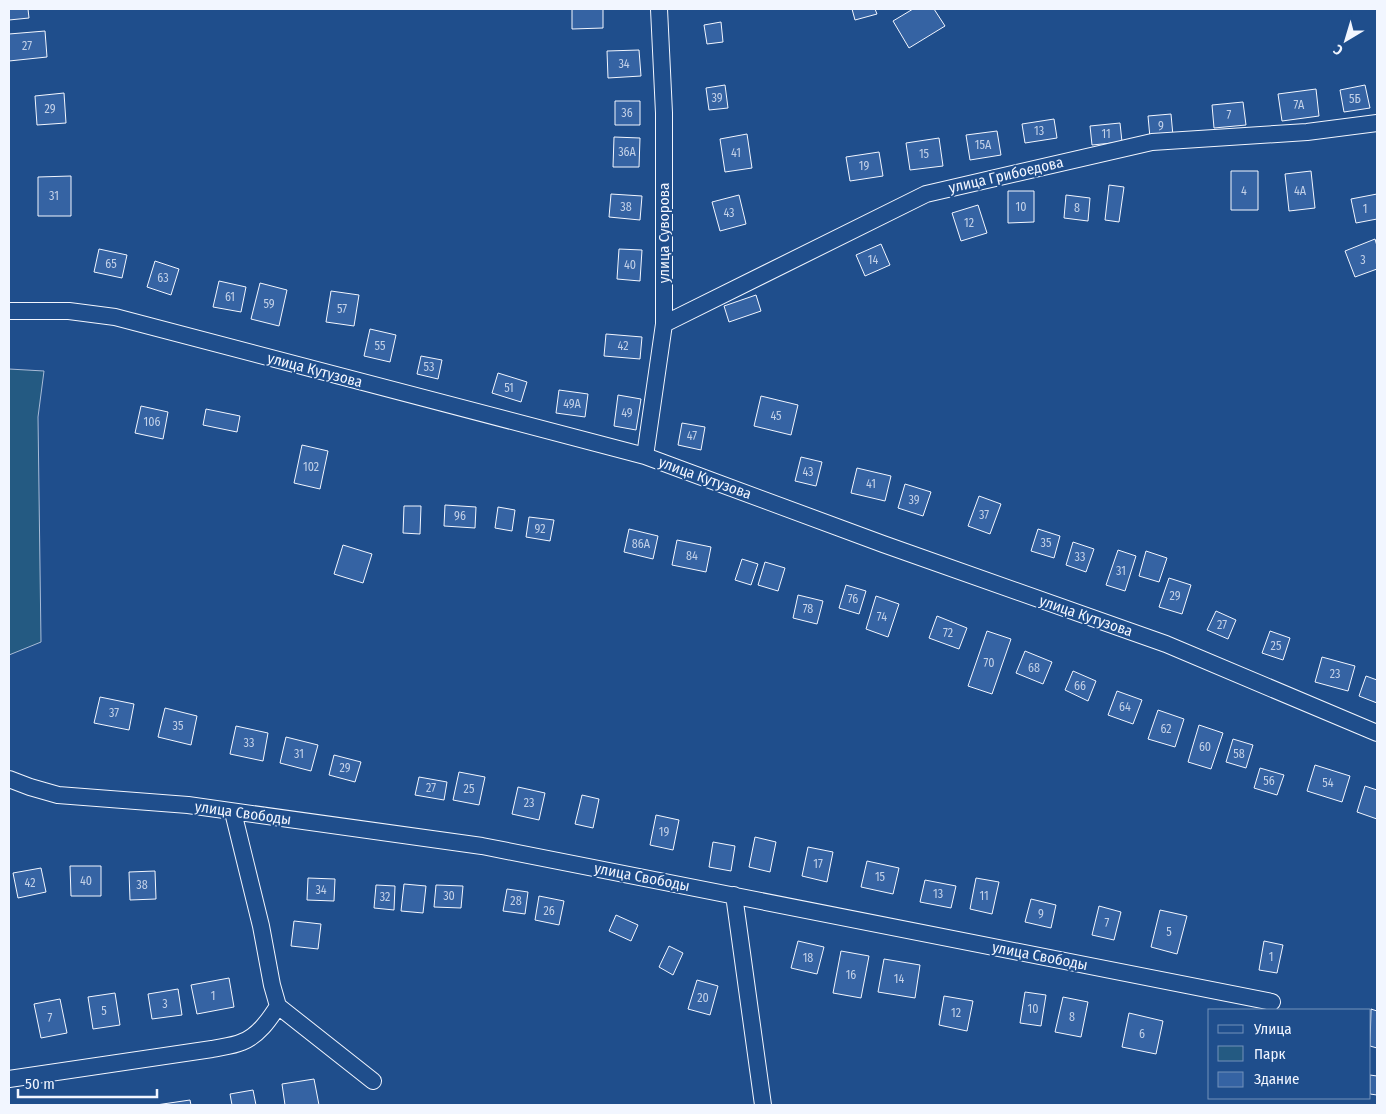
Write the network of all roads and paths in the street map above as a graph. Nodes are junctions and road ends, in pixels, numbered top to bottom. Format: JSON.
{"nodes":[{"id":1,"x":660,"y":9,"type":"edge"},
{"id":2,"x":1377,"y":123,"type":"edge"},
{"id":3,"x":9,"y":311,"type":"edge"},
{"id":4,"x":664,"y":324,"type":"junction"},
{"id":5,"x":646,"y":456,"type":"junction"},
{"id":6,"x":1377,"y":733,"type":"edge"},
{"id":7,"x":9,"y":779,"type":"edge"},
{"id":8,"x":233,"y":812,"type":"junction"},
{"id":9,"x":734,"y":895,"type":"junction"},
{"id":10,"x":1272,"y":1002,"type":"dead end"},
{"id":11,"x":278,"y":1006,"type":"junction"},
{"id":12,"x":9,"y":1079,"type":"edge"},
{"id":13,"x":373,"y":1081,"type":"dead end"},
{"id":14,"x":763,"y":1105,"type":"edge"}],
"edges":[{"from":1,"to":4,"type":"street","name":"улица Суворова"},
{"from":2,"to":4,"type":"street","name":"улица Грибоедова"},
{"from":3,"to":5,"type":"street","name":"улица Кутузова"},
{"from":4,"to":5,"type":"street","name":"улица Суворова"},
{"from":5,"to":6,"type":"street","name":"улица Кутузова"},
{"from":7,"to":8,"type":"street","name":"улица Свободы"},
{"from":8,"to":9,"type":"street","name":"улица Свободы"},
{"from":8,"to":11,"type":"street"},
{"from":9,"to":10,"type":"street","name":"улица Свободы"},
{"from":9,"to":14,"type":"street"},
{"from":11,"to":12,"type":"street"},
{"from":11,"to":13,"type":"street"}]}
